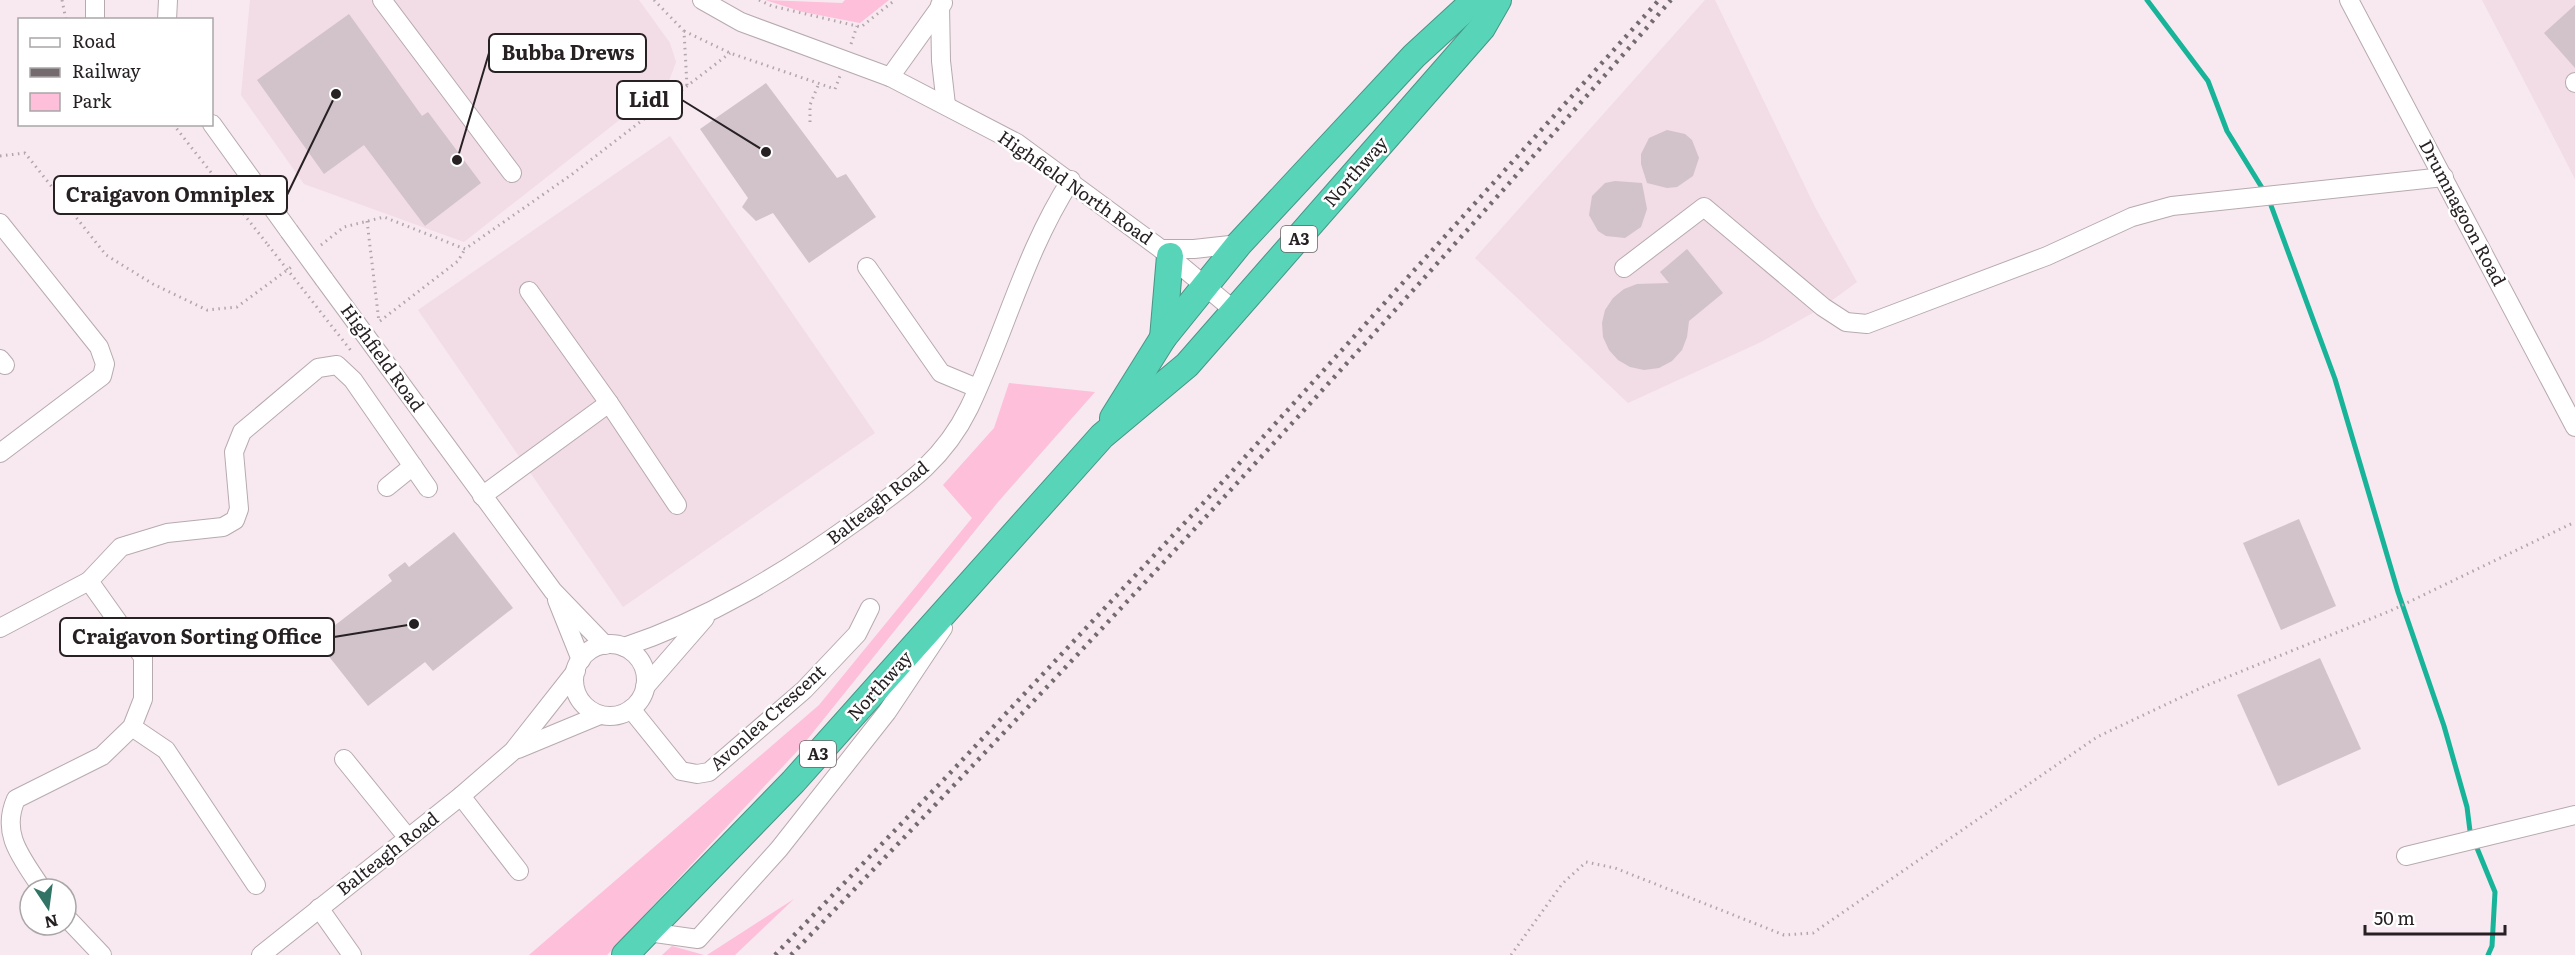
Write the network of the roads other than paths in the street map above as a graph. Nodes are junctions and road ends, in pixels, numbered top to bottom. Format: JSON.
{"nodes":[{"id":1,"x":382,"y":0,"type":"edge"},
{"id":2,"x":704,"y":0,"type":"edge"},
{"id":3,"x":1474,"y":0,"type":"edge"},
{"id":4,"x":1498,"y":0,"type":"edge"},
{"id":5,"x":2349,"y":0,"type":"edge"},
{"id":6,"x":942,"y":3,"type":"edge"},
{"id":7,"x":890,"y":77,"type":"junction"},
{"id":8,"x":946,"y":105,"type":"junction"},
{"id":9,"x":213,"y":125,"type":"edge"},
{"id":10,"x":512,"y":172,"type":"dead end"},
{"id":11,"x":2444,"y":177,"type":"junction"},
{"id":12,"x":1071,"y":180,"type":"junction"},
{"id":13,"x":0,"y":223,"type":"edge"},
{"id":14,"x":1239,"y":244,"type":"junction"},
{"id":15,"x":1166,"y":252,"type":"junction"},
{"id":16,"x":867,"y":267,"type":"dead end"},
{"id":17,"x":1624,"y":268,"type":"dead end"},
{"id":18,"x":529,"y":291,"type":"dead end"},
{"id":19,"x":1221,"y":299,"type":"junction"},
{"id":20,"x":1163,"y":338,"type":"junction"},
{"id":21,"x":977,"y":388,"type":"junction"},
{"id":22,"x":609,"y":403,"type":"junction"},
{"id":23,"x":2575,"y":427,"type":"edge"},
{"id":24,"x":1102,"y":436,"type":"junction"},
{"id":25,"x":0,"y":453,"type":"edge"},
{"id":26,"x":413,"y":466,"type":"junction"},
{"id":27,"x":387,"y":487,"type":"dead end"},
{"id":28,"x":428,"y":488,"type":"dead end"},
{"id":29,"x":482,"y":496,"type":"junction"},
{"id":30,"x":677,"y":505,"type":"dead end"},
{"id":31,"x":981,"y":572,"type":"junction"},
{"id":32,"x":89,"y":581,"type":"junction"},
{"id":33,"x":553,"y":591,"type":"junction"},
{"id":34,"x":870,"y":608,"type":"dead end"},
{"id":35,"x":708,"y":615,"type":"junction"},
{"id":36,"x":0,"y":628,"type":"edge"},
{"id":37,"x":605,"y":645,"type":"junction"},
{"id":38,"x":624,"y":647,"type":"junction"},
{"id":39,"x":578,"y":665,"type":"junction"},
{"id":40,"x":645,"y":687,"type":"junction"},
{"id":41,"x":631,"y":709,"type":"junction"},
{"id":42,"x":600,"y":715,"type":"junction"},
{"id":43,"x":132,"y":727,"type":"junction"},
{"id":44,"x":513,"y":751,"type":"junction"},
{"id":45,"x":344,"y":759,"type":"dead end"},
{"id":46,"x":461,"y":796,"type":"junction"},
{"id":47,"x":2575,"y":815,"type":"edge"},
{"id":48,"x":408,"y":838,"type":"junction"},
{"id":49,"x":2406,"y":856,"type":"dead end"},
{"id":50,"x":519,"y":871,"type":"dead end"},
{"id":51,"x":34,"y":877,"type":"edge"},
{"id":52,"x":255,"y":885,"type":"dead end"},
{"id":53,"x":318,"y":908,"type":"junction"},
{"id":54,"x":78,"y":930,"type":"edge"},
{"id":55,"x":648,"y":932,"type":"junction"},
{"id":56,"x":102,"y":955,"type":"edge"},
{"id":57,"x":261,"y":955,"type":"edge"},
{"id":58,"x":352,"y":955,"type":"edge"},
{"id":59,"x":625,"y":955,"type":"edge"}],
"edges":[{"from":1,"to":10,"type":"street"},
{"from":2,"to":7,"type":"street","name":"Highfield North Road"},
{"from":3,"to":14,"type":"highway","name":"Northway","number":"A3"},
{"from":4,"to":19,"type":"highway","name":"Northway","number":"A3"},
{"from":5,"to":11,"type":"street","name":"Drumnagoon Road"},
{"from":6,"to":7,"type":"street"},
{"from":6,"to":8,"type":"street"},
{"from":7,"to":8,"type":"street","name":"Highfield North Road"},
{"from":8,"to":12,"type":"street","name":"Highfield North Road"},
{"from":9,"to":29,"type":"street","name":"Highfield Road","bridge":true},
{"from":11,"to":17,"type":"street"},
{"from":11,"to":23,"type":"street","name":"Drumnagoon Road"},
{"from":12,"to":15,"type":"street","name":"Highfield North Road"},
{"from":12,"to":21,"type":"street","name":"Balteagh Road"},
{"from":13,"to":25,"type":"street"},
{"from":14,"to":15,"type":"street"},
{"from":14,"to":19,"type":"highway","name":"Northway","number":"A3"},
{"from":15,"to":19,"type":"street","name":"Highfield North Road"},
{"from":15,"to":20,"type":"highway"},
{"from":16,"to":21,"type":"street"},
{"from":18,"to":22,"type":"street"},
{"from":19,"to":20,"type":"highway","name":"Northway","number":"A3"},
{"from":19,"to":24,"type":"highway","name":"Northway","number":"A3"},
{"from":20,"to":24,"type":"highway","name":"Northway","number":"A3"},
{"from":21,"to":35,"type":"street","name":"Balteagh Road"},
{"from":22,"to":29,"type":"street"},
{"from":22,"to":30,"type":"street"},
{"from":24,"to":31,"type":"highway","name":"Northway","number":"A3"},
{"from":26,"to":27,"type":"street"},
{"from":26,"to":28,"type":"street"},
{"from":26,"to":32,"type":"street"},
{"from":29,"to":33,"type":"street","name":"Highfield Road"},
{"from":31,"to":55,"type":"highway","name":"Northway","number":"A3"},
{"from":31,"to":55,"type":"street"},
{"from":32,"to":36,"type":"street"},
{"from":32,"to":43,"type":"street"},
{"from":33,"to":37,"type":"street","name":"Highfield Road"},
{"from":33,"to":39,"type":"street","name":"Highfield Road"},
{"from":34,"to":41,"type":"street","name":"Avonlea Crescent"},
{"from":35,"to":38,"type":"street","name":"Balteagh Road"},
{"from":35,"to":40,"type":"street","name":"Balteagh Road"},
{"from":37,"to":38,"type":"street"},
{"from":37,"to":39,"type":"street"},
{"from":38,"to":40,"type":"street"},
{"from":39,"to":42,"type":"street"},
{"from":39,"to":44,"type":"street","name":"Balteagh Road"},
{"from":40,"to":41,"type":"street"},
{"from":41,"to":42,"type":"street"},
{"from":42,"to":44,"type":"street","name":"Balteagh Road"},
{"from":43,"to":51,"type":"street"},
{"from":43,"to":52,"type":"street"},
{"from":44,"to":46,"type":"street","name":"Balteagh Road"},
{"from":45,"to":48,"type":"street"},
{"from":46,"to":48,"type":"street","name":"Balteagh Road"},
{"from":46,"to":50,"type":"street"},
{"from":47,"to":49,"type":"street"},
{"from":48,"to":53,"type":"street","name":"Balteagh Road"},
{"from":53,"to":57,"type":"street","name":"Balteagh Road"},
{"from":53,"to":58,"type":"street"},
{"from":54,"to":56,"type":"street"},
{"from":55,"to":59,"type":"highway","name":"Northway","number":"A3"}]}
